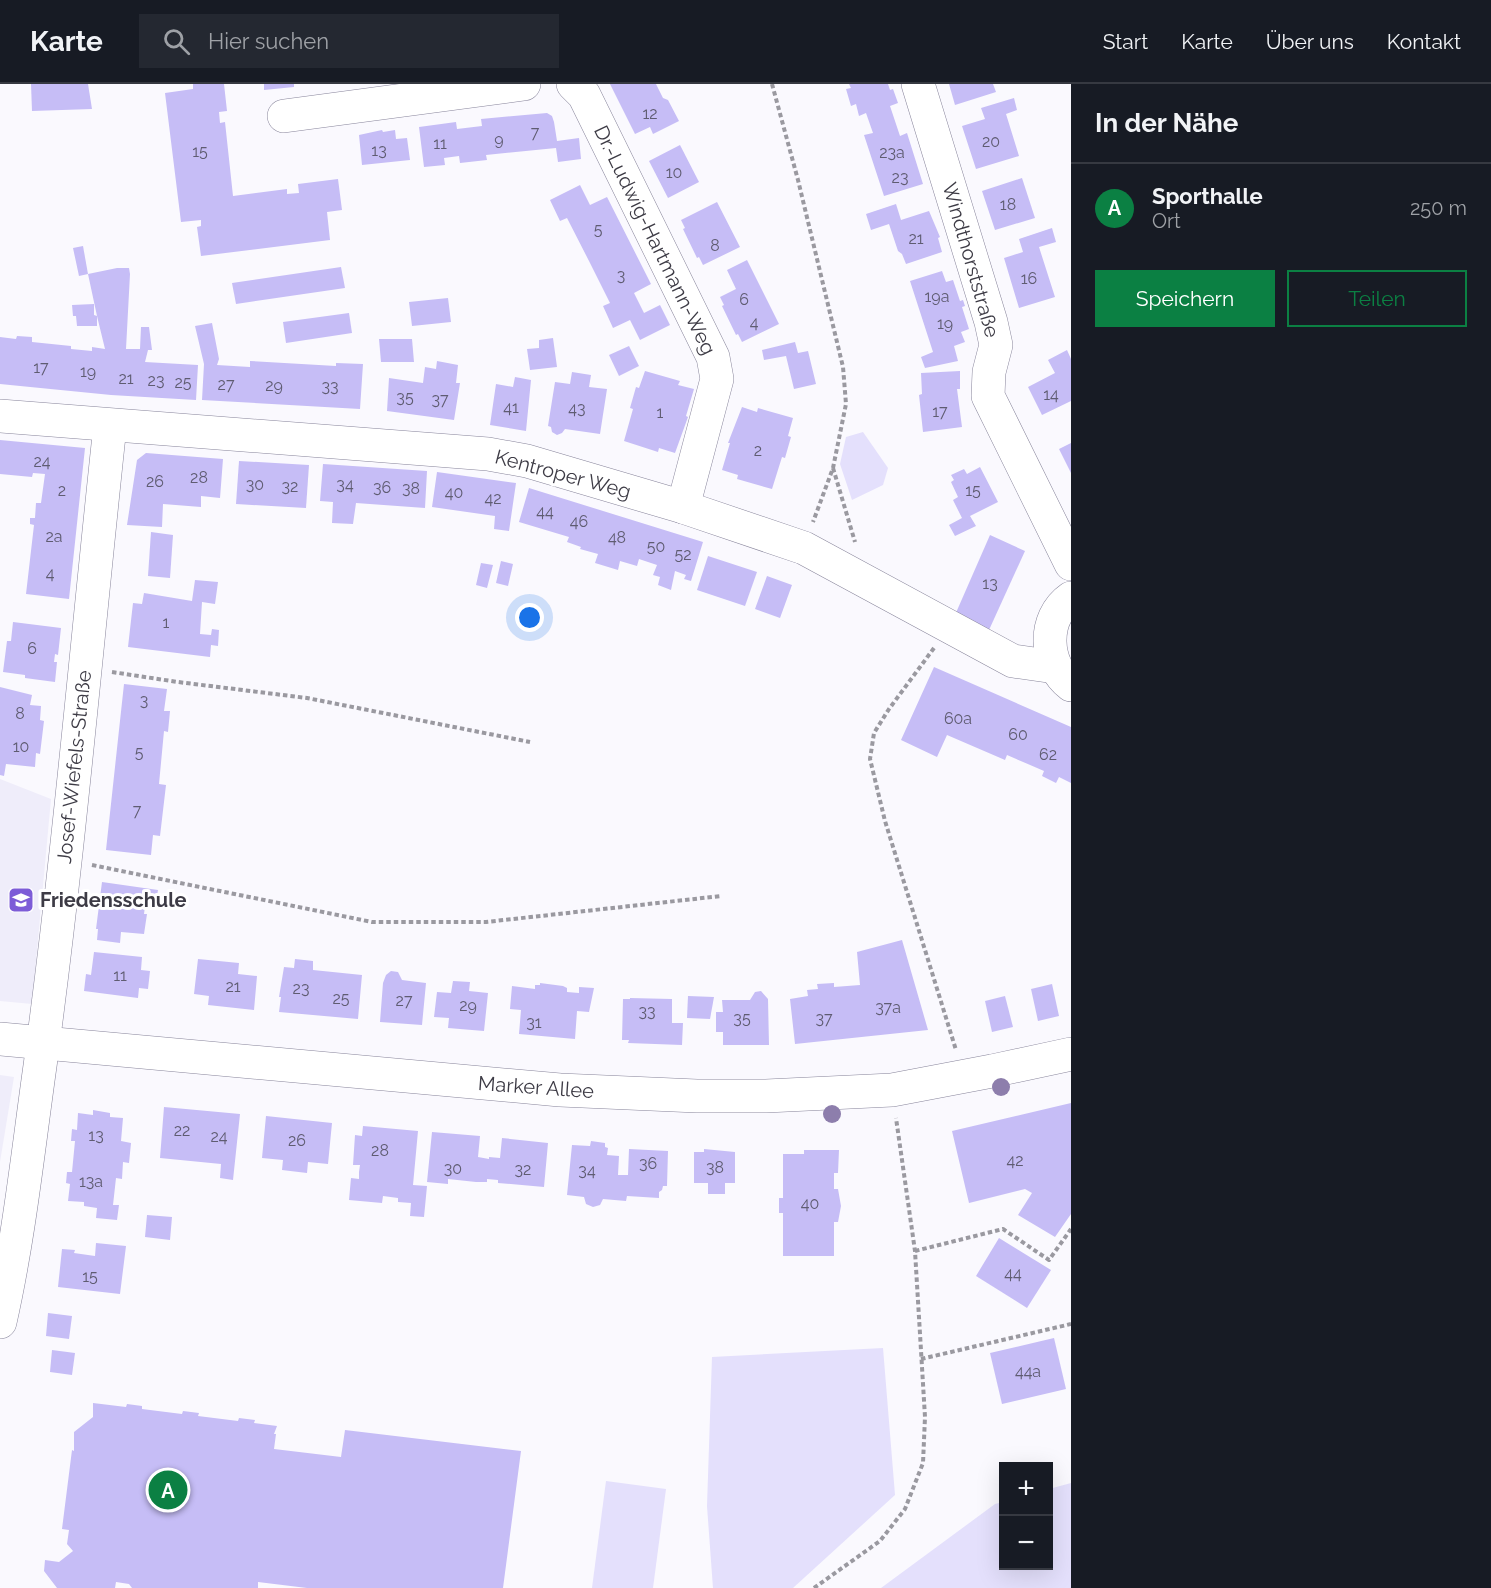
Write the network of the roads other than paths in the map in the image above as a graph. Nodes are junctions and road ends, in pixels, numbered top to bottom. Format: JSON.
{"nodes":[{"id":1,"x":524,"y":84,"type":"edge"},
{"id":2,"x":573,"y":84,"type":"edge"},
{"id":3,"x":918,"y":84,"type":"edge"},
{"id":4,"x":284,"y":116,"type":"dead end"},
{"id":5,"x":0,"y":416,"type":"edge"},
{"id":6,"x":110,"y":426,"type":"junction"},
{"id":7,"x":683,"y":507,"type":"junction"},
{"id":8,"x":1071,"y":564,"type":"edge"},
{"id":9,"x":1071,"y":598,"type":"edge"},
{"id":10,"x":1063,"y":676,"type":"edge"},
{"id":11,"x":0,"y":1039,"type":"edge"},
{"id":12,"x":44,"y":1043,"type":"junction"},
{"id":13,"x":1071,"y":1054,"type":"edge"},
{"id":14,"x":0,"y":1322,"type":"edge"}],
"edges":[{"from":1,"to":4,"type":"street"},
{"from":2,"to":7,"type":"street","name":"Dr.-Ludwig-Hartmann-Weg"},
{"from":3,"to":8,"type":"street","name":"Windthorststraße"},
{"from":5,"to":6,"type":"street","name":"Kentroper Weg"},
{"from":6,"to":7,"type":"street","name":"Kentroper Weg"},
{"from":6,"to":12,"type":"street","name":"Josef-Wiefels-Straße"},
{"from":7,"to":10,"type":"street","name":"Kentroper Weg"},
{"from":9,"to":10,"type":"street"},
{"from":11,"to":12,"type":"street","name":"Marker Allee"},
{"from":12,"to":13,"type":"street","name":"Marker Allee"},
{"from":12,"to":14,"type":"street","name":"Josef-Wiefels-Straße"}]}
